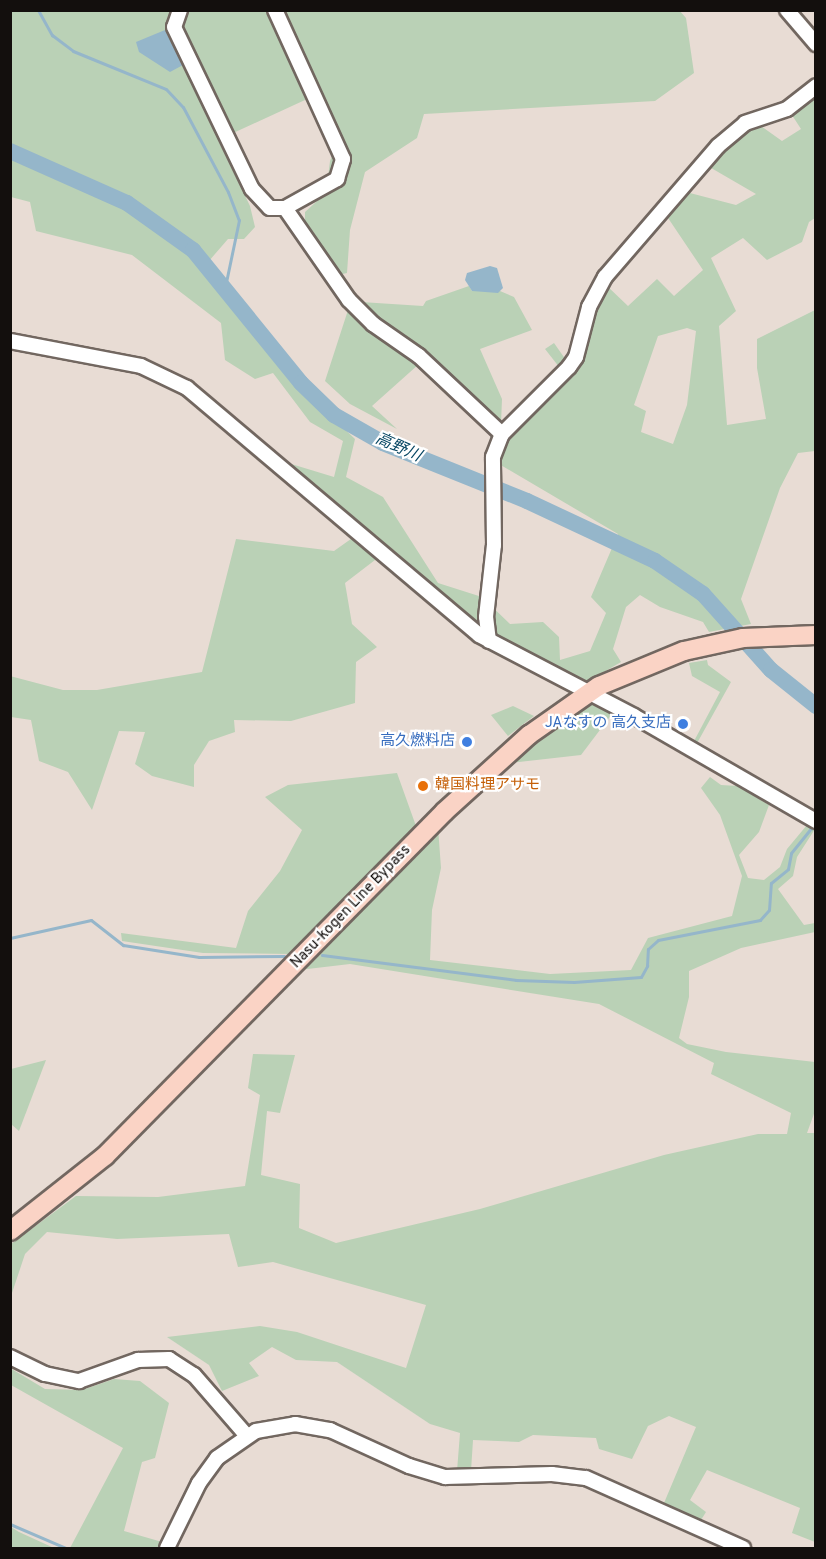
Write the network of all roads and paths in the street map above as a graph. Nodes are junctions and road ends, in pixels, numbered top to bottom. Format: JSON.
{"nodes":[{"id":1,"x":180,"y":10,"type":"edge"},
{"id":2,"x":275,"y":10,"type":"edge"},
{"id":3,"x":787,"y":10,"type":"edge"},
{"id":4,"x":816,"y":45,"type":"edge"},
{"id":5,"x":816,"y":86,"type":"edge"},
{"id":6,"x":285,"y":208,"type":"junction"},
{"id":7,"x":10,"y":341,"type":"edge"},
{"id":8,"x":501,"y":434,"type":"junction"},
{"id":9,"x":816,"y":635,"type":"edge"},
{"id":10,"x":489,"y":641,"type":"junction"},
{"id":11,"x":587,"y":692,"type":"junction"},
{"id":12,"x":816,"y":821,"type":"edge"},
{"id":13,"x":10,"y":1231,"type":"edge"},
{"id":14,"x":10,"y":1357,"type":"edge"},
{"id":15,"x":247,"y":1436,"type":"junction"},
{"id":16,"x":167,"y":1548,"type":"edge"},
{"id":17,"x":743,"y":1548,"type":"edge"}],
"edges":[{"from":1,"to":6,"type":"street"},
{"from":2,"to":6,"type":"street"},
{"from":3,"to":4,"type":"street"},
{"from":5,"to":8,"type":"street"},
{"from":6,"to":8,"type":"street"},
{"from":7,"to":10,"type":"street"},
{"from":8,"to":10,"type":"street"},
{"from":9,"to":11,"type":"main road","name":"Nasu-kogen Line Bypass"},
{"from":10,"to":11,"type":"street"},
{"from":11,"to":12,"type":"street"},
{"from":11,"to":13,"type":"main road","name":"Nasu-kogen Line Bypass"},
{"from":14,"to":15,"type":"street"},
{"from":15,"to":16,"type":"street"},
{"from":15,"to":17,"type":"street"}]}
